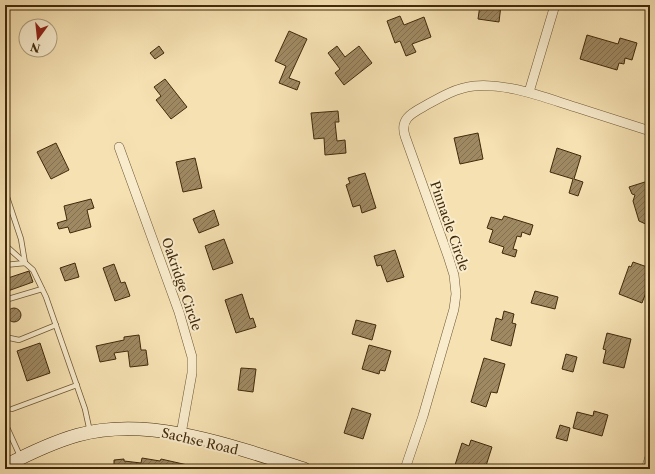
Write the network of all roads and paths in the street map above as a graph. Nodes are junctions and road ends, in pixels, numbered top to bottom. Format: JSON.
{"nodes":[{"id":1,"x":555,"y":5,"type":"edge"},
{"id":2,"x":529,"y":92,"type":"junction"},
{"id":3,"x":650,"y":132,"type":"edge"},
{"id":4,"x":119,"y":148,"type":"dead end"},
{"id":5,"x":5,"y":191,"type":"edge"},
{"id":6,"x":5,"y":245,"type":"edge"},
{"id":7,"x":26,"y":263,"type":"junction"},
{"id":8,"x":5,"y":265,"type":"edge"},
{"id":9,"x":42,"y":289,"type":"junction"},
{"id":10,"x":5,"y":300,"type":"edge"},
{"id":11,"x":56,"y":325,"type":"junction"},
{"id":12,"x":5,"y":337,"type":"edge"},
{"id":13,"x":76,"y":385,"type":"junction"},
{"id":14,"x":12,"y":409,"type":"dead end"},
{"id":15,"x":5,"y":423,"type":"edge"},
{"id":16,"x":90,"y":434,"type":"junction"},
{"id":17,"x":181,"y":434,"type":"junction"},
{"id":18,"x":650,"y":457,"type":"edge"},
{"id":19,"x":21,"y":458,"type":"junction"},
{"id":20,"x":5,"y":466,"type":"edge"},
{"id":21,"x":304,"y":469,"type":"edge"},
{"id":22,"x":405,"y":469,"type":"edge"},
{"id":23,"x":646,"y":469,"type":"edge"}],
"edges":[{"from":1,"to":2,"type":"street"},
{"from":2,"to":3,"type":"street"},
{"from":2,"to":22,"type":"street","name":"Pinnacle Circle"},
{"from":4,"to":17,"type":"street","name":"Oakridge Circle"},
{"from":5,"to":7,"type":"lane"},
{"from":6,"to":7,"type":"lane"},
{"from":7,"to":8,"type":"lane"},
{"from":7,"to":9,"type":"lane"},
{"from":9,"to":10,"type":"lane"},
{"from":9,"to":11,"type":"lane"},
{"from":11,"to":12,"type":"lane"},
{"from":11,"to":13,"type":"lane"},
{"from":13,"to":14,"type":"lane"},
{"from":13,"to":16,"type":"lane"},
{"from":15,"to":19,"type":"lane"},
{"from":16,"to":17,"type":"main road","name":"Sachse Road"},
{"from":16,"to":19,"type":"main road","name":"Sachse Road"},
{"from":17,"to":21,"type":"main road","name":"Sachse Road"},
{"from":18,"to":23,"type":"street"},
{"from":19,"to":20,"type":"main road","name":"Sachse Road"}]}
